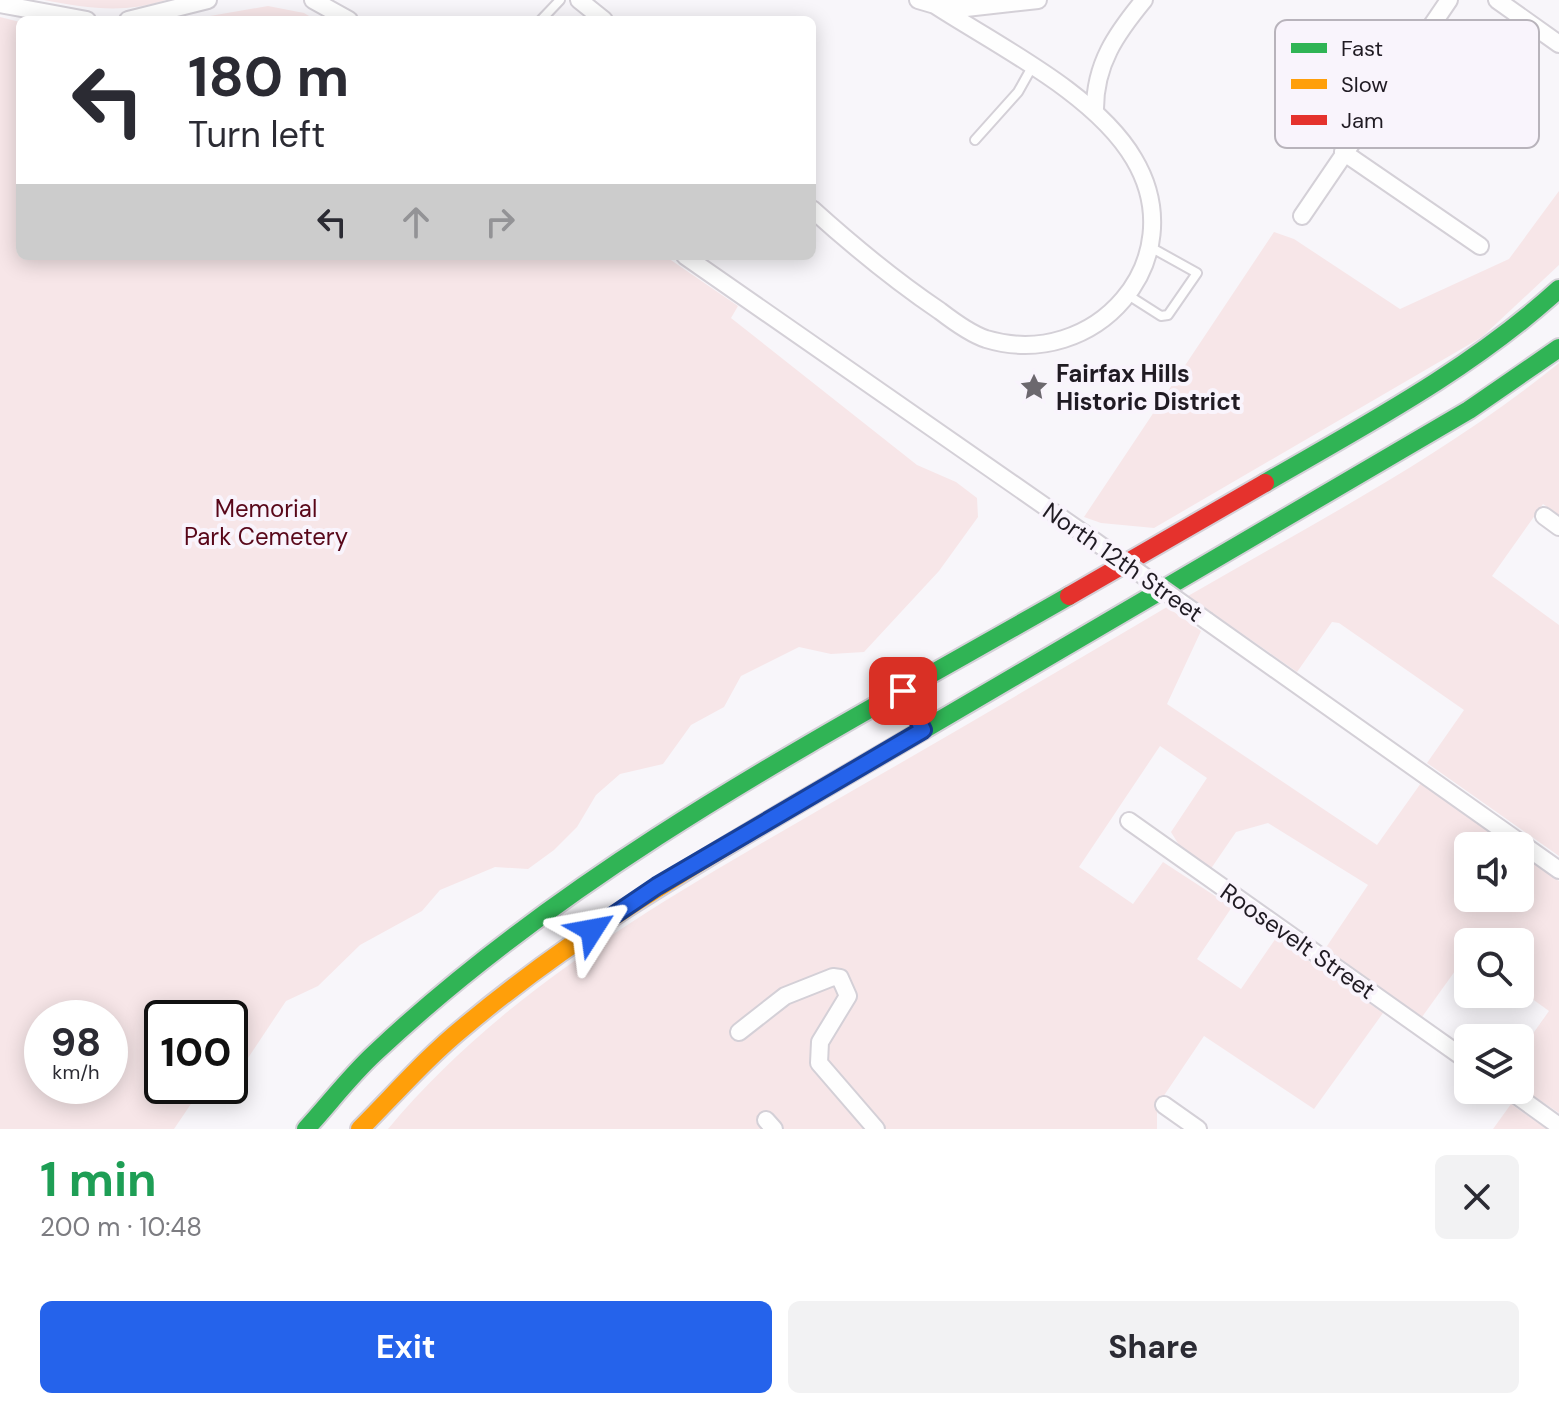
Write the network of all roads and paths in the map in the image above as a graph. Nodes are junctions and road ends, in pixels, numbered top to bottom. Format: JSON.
{"nodes":[{"id":1,"x":208,"y":0,"type":"edge"},
{"id":2,"x":313,"y":0,"type":"edge"},
{"id":3,"x":560,"y":0,"type":"edge"},
{"id":4,"x":579,"y":0,"type":"edge"},
{"id":5,"x":1038,"y":0,"type":"edge"},
{"id":6,"x":1144,"y":0,"type":"edge"},
{"id":7,"x":1449,"y":0,"type":"edge"},
{"id":8,"x":1497,"y":0,"type":"edge"},
{"id":9,"x":926,"y":3,"type":"edge"},
{"id":10,"x":0,"y":4,"type":"edge"},
{"id":11,"x":65,"y":16,"type":"edge"},
{"id":12,"x":144,"y":16,"type":"edge"},
{"id":13,"x":342,"y":16,"type":"edge"},
{"id":14,"x":545,"y":16,"type":"edge"},
{"id":15,"x":599,"y":16,"type":"edge"},
{"id":16,"x":1435,"y":20,"type":"edge"},
{"id":17,"x":1525,"y":20,"type":"edge"},
{"id":18,"x":1539,"y":30,"type":"edge"},
{"id":19,"x":1559,"y":44,"type":"edge"},
{"id":20,"x":1032,"y":67,"type":"junction"},
{"id":21,"x":1095,"y":109,"type":"junction"},
{"id":22,"x":975,"y":140,"type":"dead end"},
{"id":23,"x":1346,"y":148,"type":"edge"},
{"id":24,"x":1343,"y":152,"type":"junction"},
{"id":25,"x":816,"y":213,"type":"edge"},
{"id":26,"x":1302,"y":216,"type":"dead end"},
{"id":27,"x":1480,"y":246,"type":"dead end"},
{"id":28,"x":1152,"y":248,"type":"junction"},
{"id":29,"x":691,"y":260,"type":"edge"},
{"id":30,"x":1559,"y":289,"type":"edge"},
{"id":31,"x":1128,"y":295,"type":"junction"},
{"id":32,"x":1559,"y":348,"type":"edge"},
{"id":33,"x":1544,"y":516,"type":"dead end"},
{"id":34,"x":1559,"y":527,"type":"edge"},
{"id":35,"x":903,"y":691,"type":"junction"},
{"id":36,"x":923,"y":730,"type":"junction"},
{"id":37,"x":1129,"y":821,"type":"dead end"},
{"id":38,"x":1559,"y":870,"type":"edge"},
{"id":39,"x":739,"y":1032,"type":"dead end"},
{"id":40,"x":1454,"y":1051,"type":"edge"},
{"id":41,"x":1528,"y":1104,"type":"edge"},
{"id":42,"x":1164,"y":1105,"type":"dead end"},
{"id":43,"x":1559,"y":1126,"type":"edge"},
{"id":44,"x":306,"y":1129,"type":"edge"},
{"id":45,"x":360,"y":1129,"type":"edge"},
{"id":46,"x":876,"y":1129,"type":"edge"},
{"id":47,"x":1198,"y":1129,"type":"edge"}],
"edges":[{"from":1,"to":12,"type":"street"},
{"from":2,"to":13,"type":"street"},
{"from":3,"to":14,"type":"lane"},
{"from":4,"to":15,"type":"street"},
{"from":5,"to":9,"type":"street"},
{"from":6,"to":21,"type":"street"},
{"from":7,"to":16,"type":"street"},
{"from":8,"to":17,"type":"street"},
{"from":9,"to":20,"type":"street"},
{"from":10,"to":11,"type":"street"},
{"from":18,"to":19,"type":"street"},
{"from":20,"to":21,"type":"street"},
{"from":20,"to":22,"type":"lane"},
{"from":21,"to":28,"type":"street"},
{"from":23,"to":24,"type":"street"},
{"from":24,"to":26,"type":"street"},
{"from":24,"to":27,"type":"street"},
{"from":25,"to":31,"type":"street"},
{"from":28,"to":31,"type":"street"},
{"from":28,"to":31,"type":"lane"},
{"from":29,"to":38,"type":"street","name":"North 12th Street","bridge":true},
{"from":30,"to":35,"type":"highway"},
{"from":32,"to":36,"type":"highway"},
{"from":33,"to":34,"type":"street"},
{"from":35,"to":36,"type":"lane"},
{"from":35,"to":44,"type":"highway"},
{"from":36,"to":45,"type":"highway"},
{"from":37,"to":40,"type":"street","name":"Roosevelt Street"},
{"from":39,"to":46,"type":"street"},
{"from":41,"to":43,"type":"street"},
{"from":42,"to":47,"type":"street"}]}
